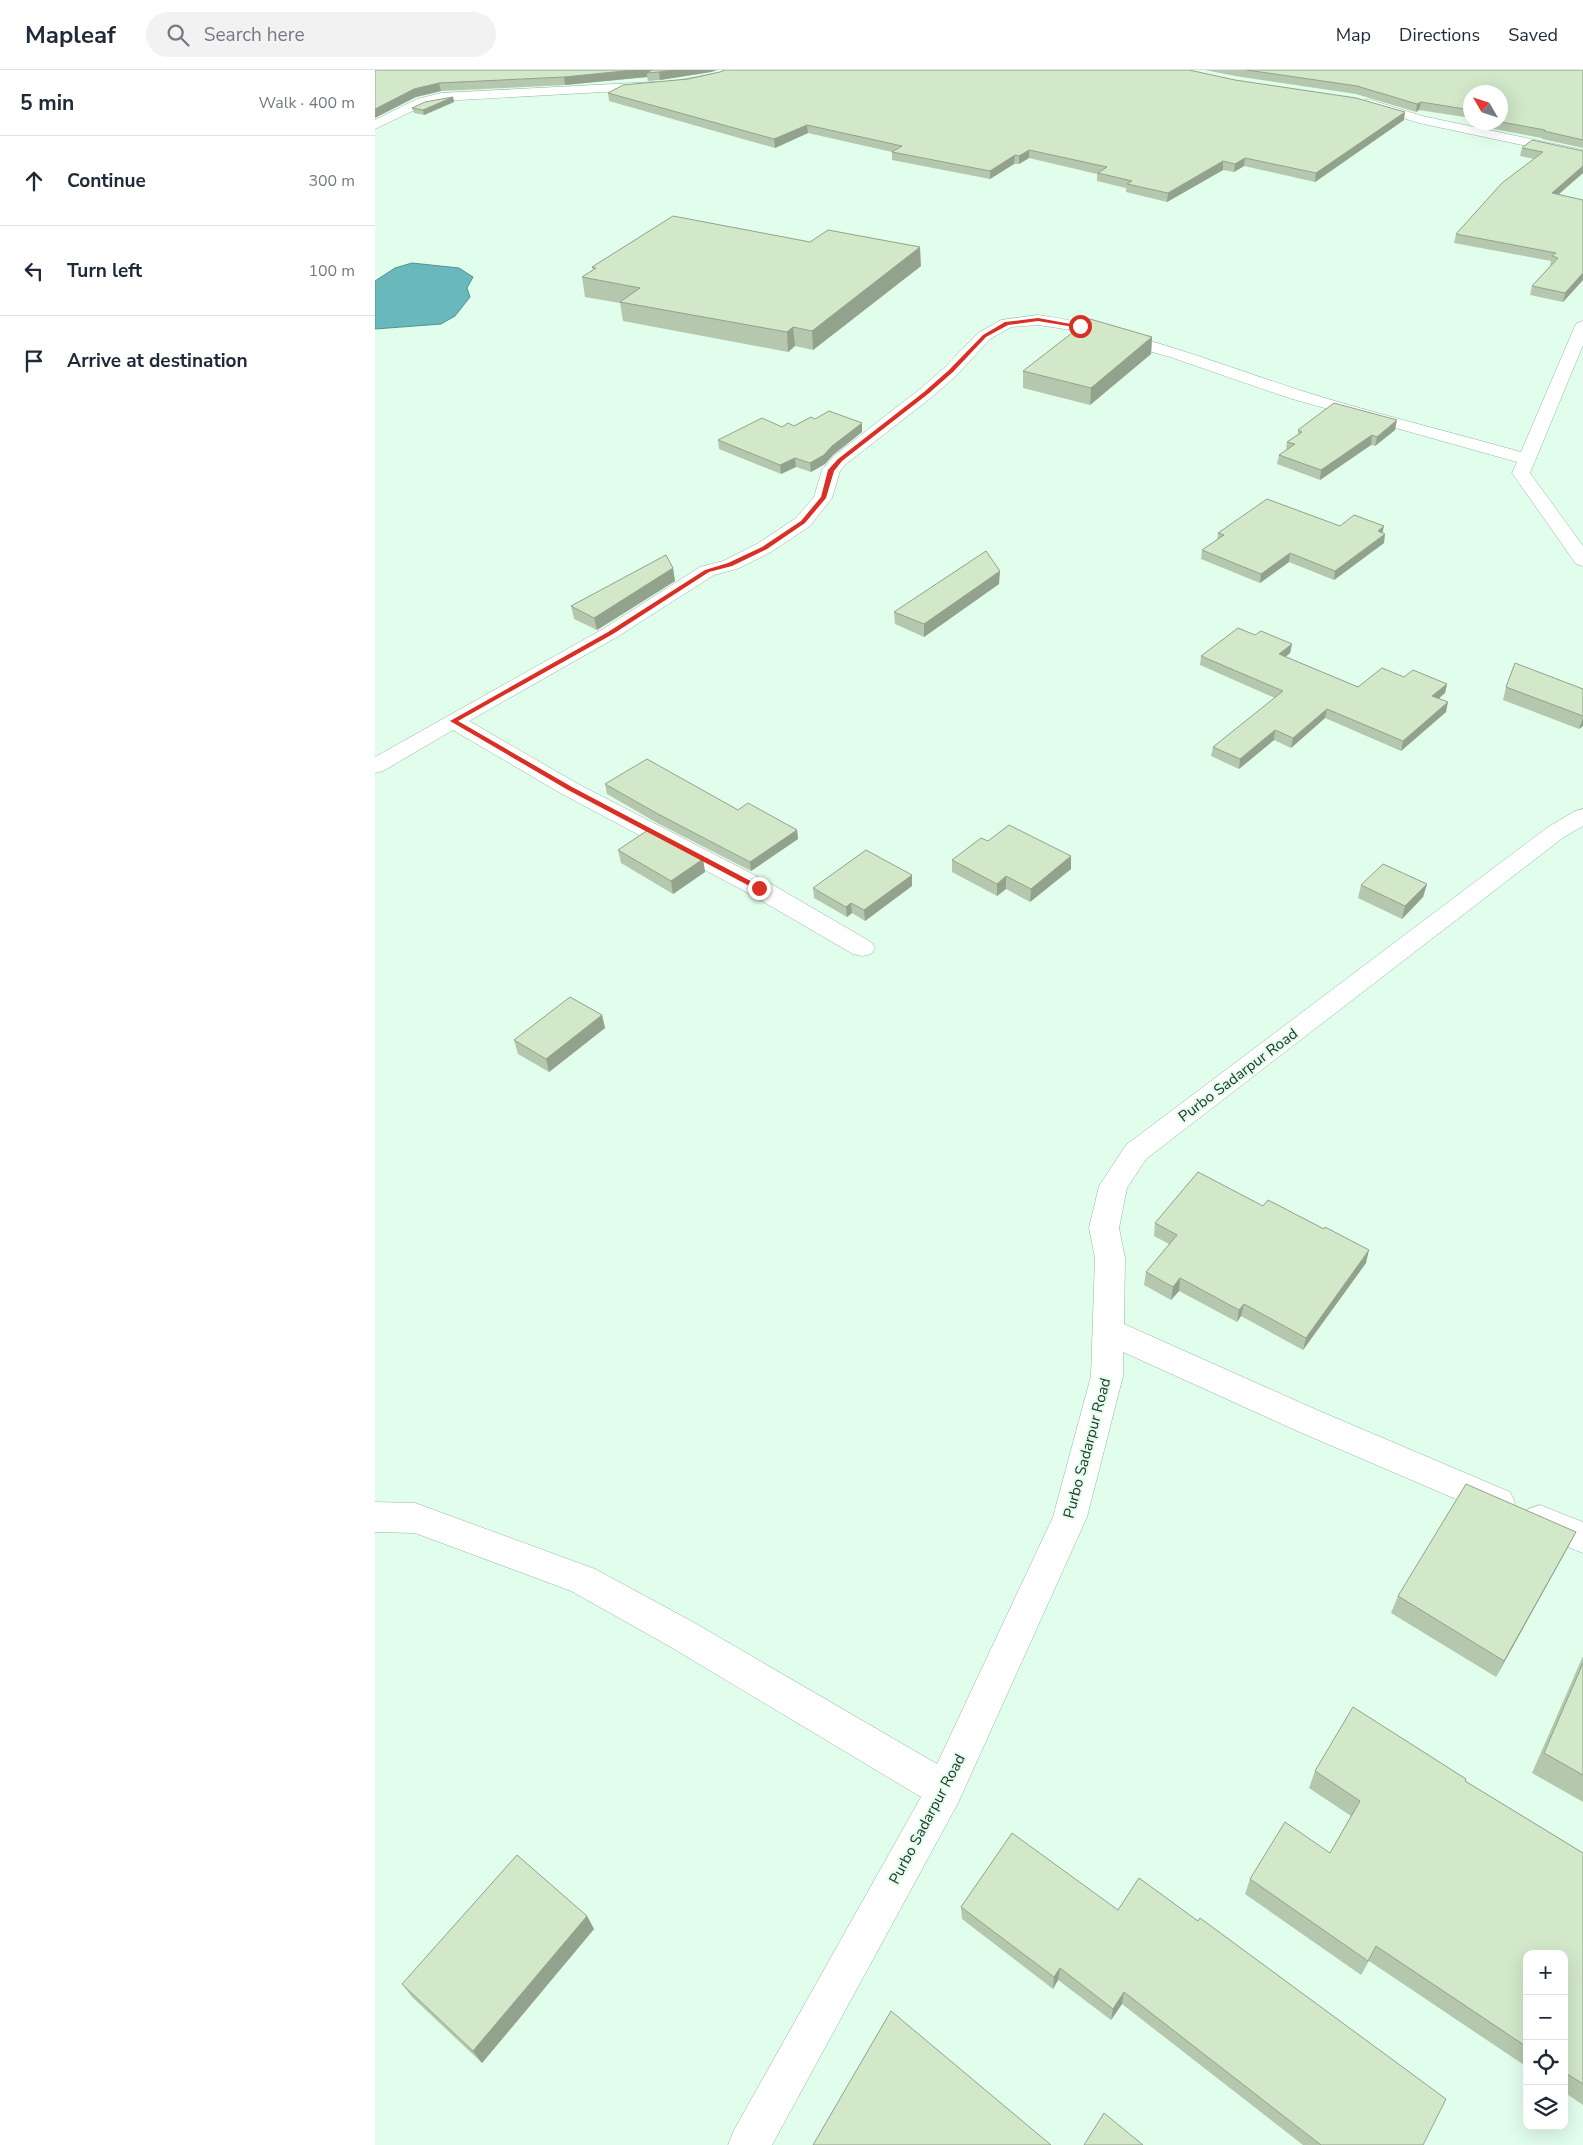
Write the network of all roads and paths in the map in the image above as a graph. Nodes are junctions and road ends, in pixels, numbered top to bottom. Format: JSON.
{"nodes":[{"id":1,"x":669,"y":85,"type":"edge"},
{"id":2,"x":1355,"y":100,"type":"edge"},
{"id":3,"x":375,"y":125,"type":"edge"},
{"id":4,"x":1583,"y":154,"type":"edge"},
{"id":5,"x":1583,"y":326,"type":"edge"},
{"id":6,"x":1527,"y":459,"type":"junction"},
{"id":7,"x":1583,"y":560,"type":"edge"},
{"id":8,"x":453,"y":721,"type":"junction"},
{"id":9,"x":375,"y":766,"type":"edge"},
{"id":10,"x":1583,"y":816,"type":"edge"},
{"id":11,"x":862,"y":948,"type":"dead end"},
{"id":12,"x":1108,"y":1330,"type":"junction"},
{"id":13,"x":375,"y":1517,"type":"edge"},
{"id":14,"x":1583,"y":1538,"type":"edge"},
{"id":15,"x":945,"y":1790,"type":"junction"},
{"id":16,"x":749,"y":2145,"type":"edge"}],
"edges":[{"from":1,"to":3,"type":"street"},
{"from":2,"to":4,"type":"street"},
{"from":5,"to":6,"type":"street"},
{"from":6,"to":7,"type":"street"},
{"from":6,"to":8,"type":"street"},
{"from":8,"to":9,"type":"street"},
{"from":8,"to":11,"type":"street"},
{"from":10,"to":12,"type":"street","name":"Purbo Sadarpur Road"},
{"from":12,"to":14,"type":"street"},
{"from":12,"to":15,"type":"street","name":"Purbo Sadarpur Road"},
{"from":13,"to":15,"type":"street"},
{"from":15,"to":16,"type":"street","name":"Purbo Sadarpur Road"}]}
